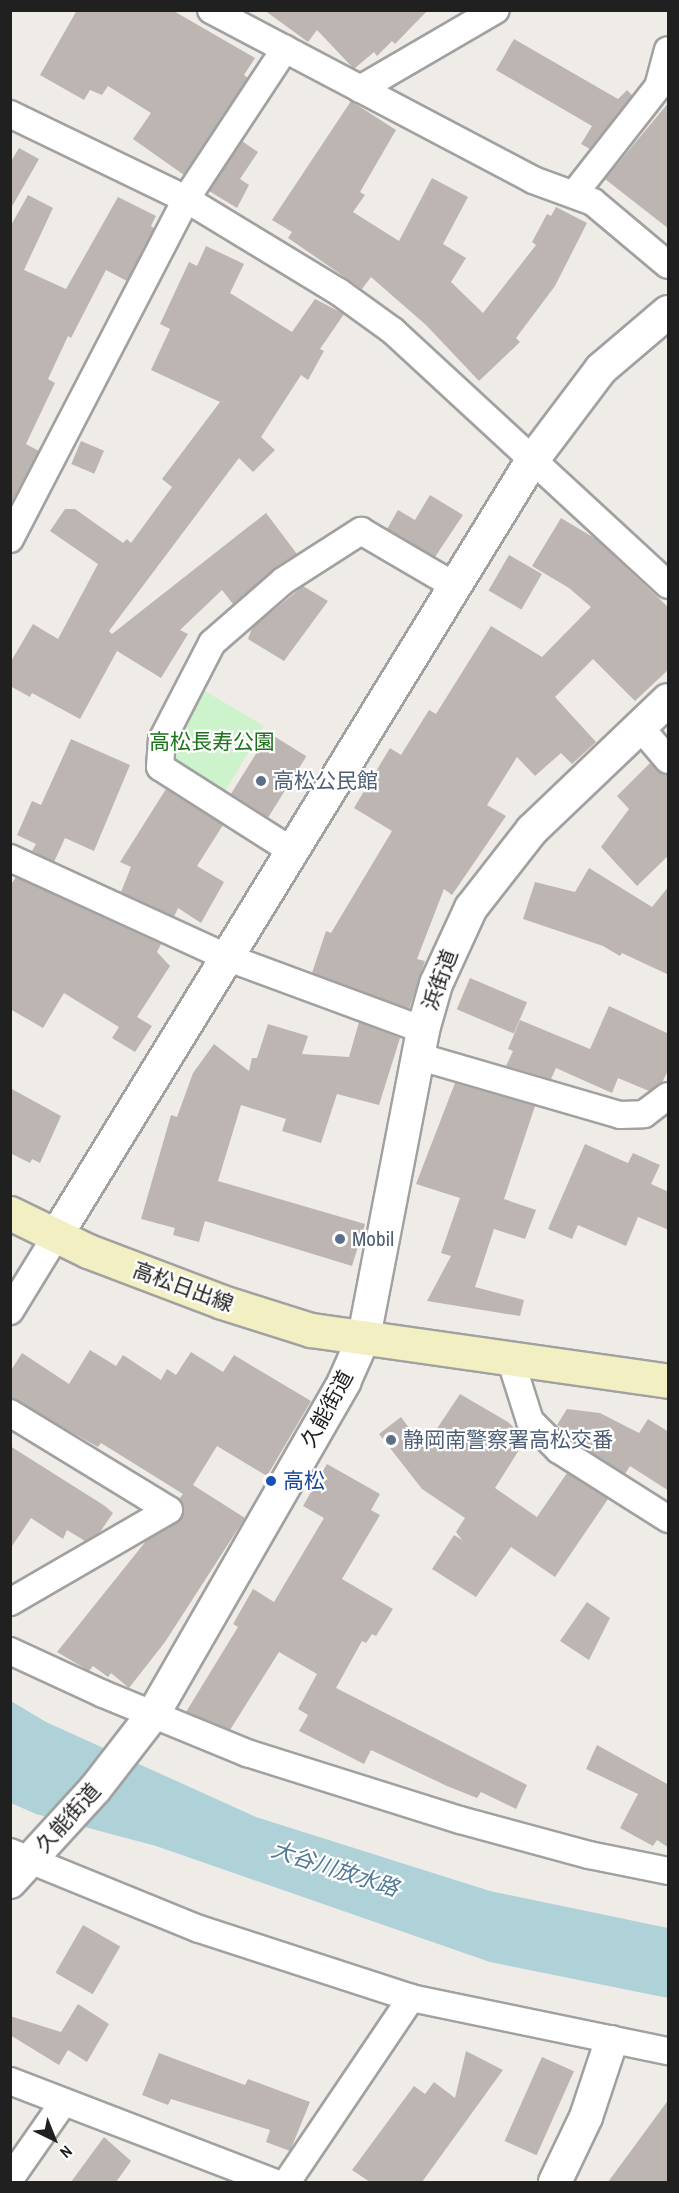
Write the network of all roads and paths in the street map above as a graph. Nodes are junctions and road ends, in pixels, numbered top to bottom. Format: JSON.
{"nodes":[{"id":1,"x":211,"y":10,"type":"edge"},
{"id":2,"x":496,"y":10,"type":"edge"},
{"id":3,"x":285,"y":50,"type":"junction"},
{"id":4,"x":669,"y":50,"type":"edge"},
{"id":5,"x":360,"y":89,"type":"junction"},
{"id":6,"x":10,"y":114,"type":"edge"},
{"id":7,"x":574,"y":194,"type":"junction"},
{"id":8,"x":186,"y":200,"type":"junction"},
{"id":9,"x":669,"y":265,"type":"edge"},
{"id":10,"x":669,"y":312,"type":"edge"},
{"id":11,"x":531,"y":462,"type":"junction"},
{"id":12,"x":10,"y":539,"type":"edge"},
{"id":13,"x":453,"y":585,"type":"junction"},
{"id":14,"x":669,"y":585,"type":"edge"},
{"id":15,"x":669,"y":700,"type":"edge"},
{"id":16,"x":640,"y":727,"type":"junction"},
{"id":17,"x":669,"y":760,"type":"edge"},
{"id":18,"x":292,"y":851,"type":"junction"},
{"id":19,"x":10,"y":858,"type":"edge"},
{"id":20,"x":226,"y":957,"type":"junction"},
{"id":21,"x":420,"y":1043,"type":"junction"},
{"id":22,"x":669,"y":1096,"type":"edge"},
{"id":23,"x":10,"y":1213,"type":"edge"},
{"id":24,"x":56,"y":1236,"type":"junction"},
{"id":25,"x":10,"y":1311,"type":"edge"},
{"id":26,"x":364,"y":1337,"type":"junction"},
{"id":27,"x":510,"y":1358,"type":"junction"},
{"id":28,"x":669,"y":1381,"type":"edge"},
{"id":29,"x":10,"y":1413,"type":"edge"},
{"id":30,"x":669,"y":1519,"type":"edge"},
{"id":31,"x":10,"y":1602,"type":"edge"},
{"id":32,"x":10,"y":1652,"type":"edge"},
{"id":33,"x":154,"y":1713,"type":"junction"},
{"id":34,"x":17,"y":1865,"type":"edge"},
{"id":35,"x":669,"y":1871,"type":"edge"},
{"id":36,"x":411,"y":1998,"type":"junction"},
{"id":37,"x":610,"y":2042,"type":"junction"},
{"id":38,"x":669,"y":2051,"type":"edge"},
{"id":39,"x":10,"y":2081,"type":"edge"},
{"id":40,"x":63,"y":2103,"type":"junction"},
{"id":41,"x":10,"y":2180,"type":"edge"},
{"id":42,"x":558,"y":2181,"type":"edge"},
{"id":43,"x":273,"y":2182,"type":"edge"},
{"id":44,"x":286,"y":2182,"type":"edge"}],
"edges":[{"from":1,"to":3,"type":"street"},
{"from":2,"to":5,"type":"street"},
{"from":3,"to":5,"type":"street"},
{"from":3,"to":8,"type":"street"},
{"from":4,"to":7,"type":"street"},
{"from":5,"to":7,"type":"street"},
{"from":6,"to":8,"type":"street"},
{"from":7,"to":9,"type":"street"},
{"from":8,"to":11,"type":"street"},
{"from":8,"to":12,"type":"street"},
{"from":10,"to":11,"type":"street"},
{"from":11,"to":13,"type":"street"},
{"from":11,"to":14,"type":"street"},
{"from":13,"to":18,"type":"street"},
{"from":13,"to":18,"type":"street"},
{"from":15,"to":16,"type":"street","name":"浜街道"},
{"from":16,"to":17,"type":"street"},
{"from":16,"to":21,"type":"street","name":"浜街道"},
{"from":18,"to":20,"type":"street"},
{"from":19,"to":20,"type":"street"},
{"from":20,"to":21,"type":"street"},
{"from":20,"to":24,"type":"street"},
{"from":21,"to":22,"type":"street"},
{"from":21,"to":26,"type":"street","name":"浜街道"},
{"from":23,"to":24,"type":"main road","name":"高松日出線"},
{"from":24,"to":25,"type":"street"},
{"from":24,"to":26,"type":"main road","name":"高松日出線"},
{"from":26,"to":27,"type":"main road"},
{"from":26,"to":33,"type":"street","name":"久能街道"},
{"from":27,"to":28,"type":"main road"},
{"from":27,"to":30,"type":"street"},
{"from":29,"to":31,"type":"street"},
{"from":32,"to":33,"type":"street"},
{"from":33,"to":34,"type":"street","name":"久能街道"},
{"from":33,"to":35,"type":"street"},
{"from":34,"to":36,"type":"street"},
{"from":36,"to":37,"type":"street"},
{"from":36,"to":44,"type":"street"},
{"from":37,"to":38,"type":"street"},
{"from":37,"to":42,"type":"street"},
{"from":39,"to":40,"type":"street"},
{"from":40,"to":41,"type":"street"},
{"from":40,"to":43,"type":"street"}]}
